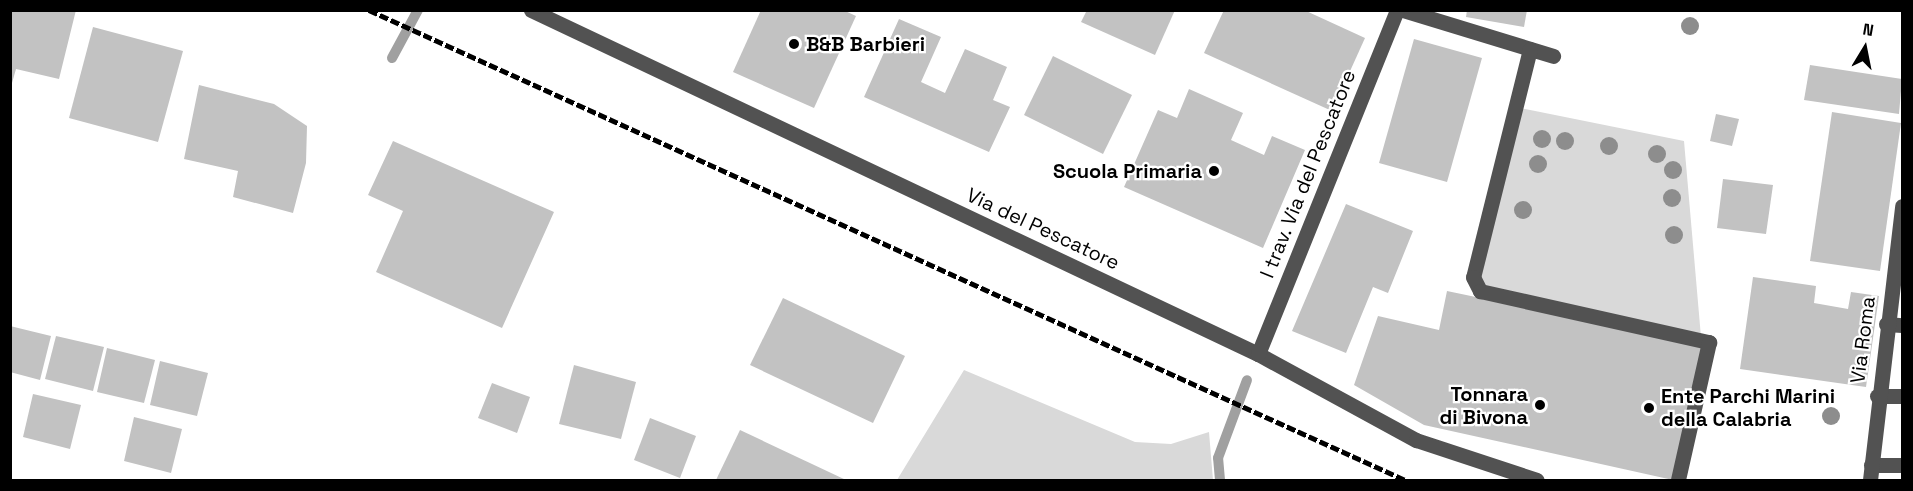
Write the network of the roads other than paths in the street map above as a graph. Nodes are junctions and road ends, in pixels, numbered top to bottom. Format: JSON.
{"nodes":[{"id":1,"x":531,"y":10,"type":"edge"},
{"id":2,"x":1397,"y":10,"type":"edge"},
{"id":3,"x":1403,"y":10,"type":"edge"},
{"id":4,"x":1530,"y":49,"type":"junction"},
{"id":5,"x":1553,"y":56,"type":"dead end"},
{"id":6,"x":1902,"y":206,"type":"edge"},
{"id":7,"x":1886,"y":324,"type":"junction"},
{"id":8,"x":1902,"y":325,"type":"edge"},
{"id":9,"x":1258,"y":354,"type":"junction"},
{"id":10,"x":1877,"y":396,"type":"junction"},
{"id":11,"x":1902,"y":396,"type":"edge"},
{"id":12,"x":1871,"y":465,"type":"junction"},
{"id":13,"x":1902,"y":465,"type":"edge"},
{"id":14,"x":1538,"y":480,"type":"edge"},
{"id":15,"x":1678,"y":480,"type":"edge"},
{"id":16,"x":1870,"y":480,"type":"edge"}],
"edges":[{"from":1,"to":9,"type":"street","name":"Via del Pescatore"},
{"from":2,"to":9,"type":"street","name":"I trav. Via del Pescatore"},
{"from":3,"to":4,"type":"street"},
{"from":4,"to":5,"type":"street"},
{"from":4,"to":15,"type":"street"},
{"from":6,"to":7,"type":"street","name":"Via Roma"},
{"from":7,"to":8,"type":"street"},
{"from":7,"to":10,"type":"street","name":"Via Roma"},
{"from":9,"to":14,"type":"street","name":"Via del Pescatore"},
{"from":10,"to":11,"type":"street"},
{"from":10,"to":12,"type":"street","name":"Via Roma"},
{"from":12,"to":13,"type":"street"},
{"from":12,"to":16,"type":"street","name":"Via Roma"}]}
